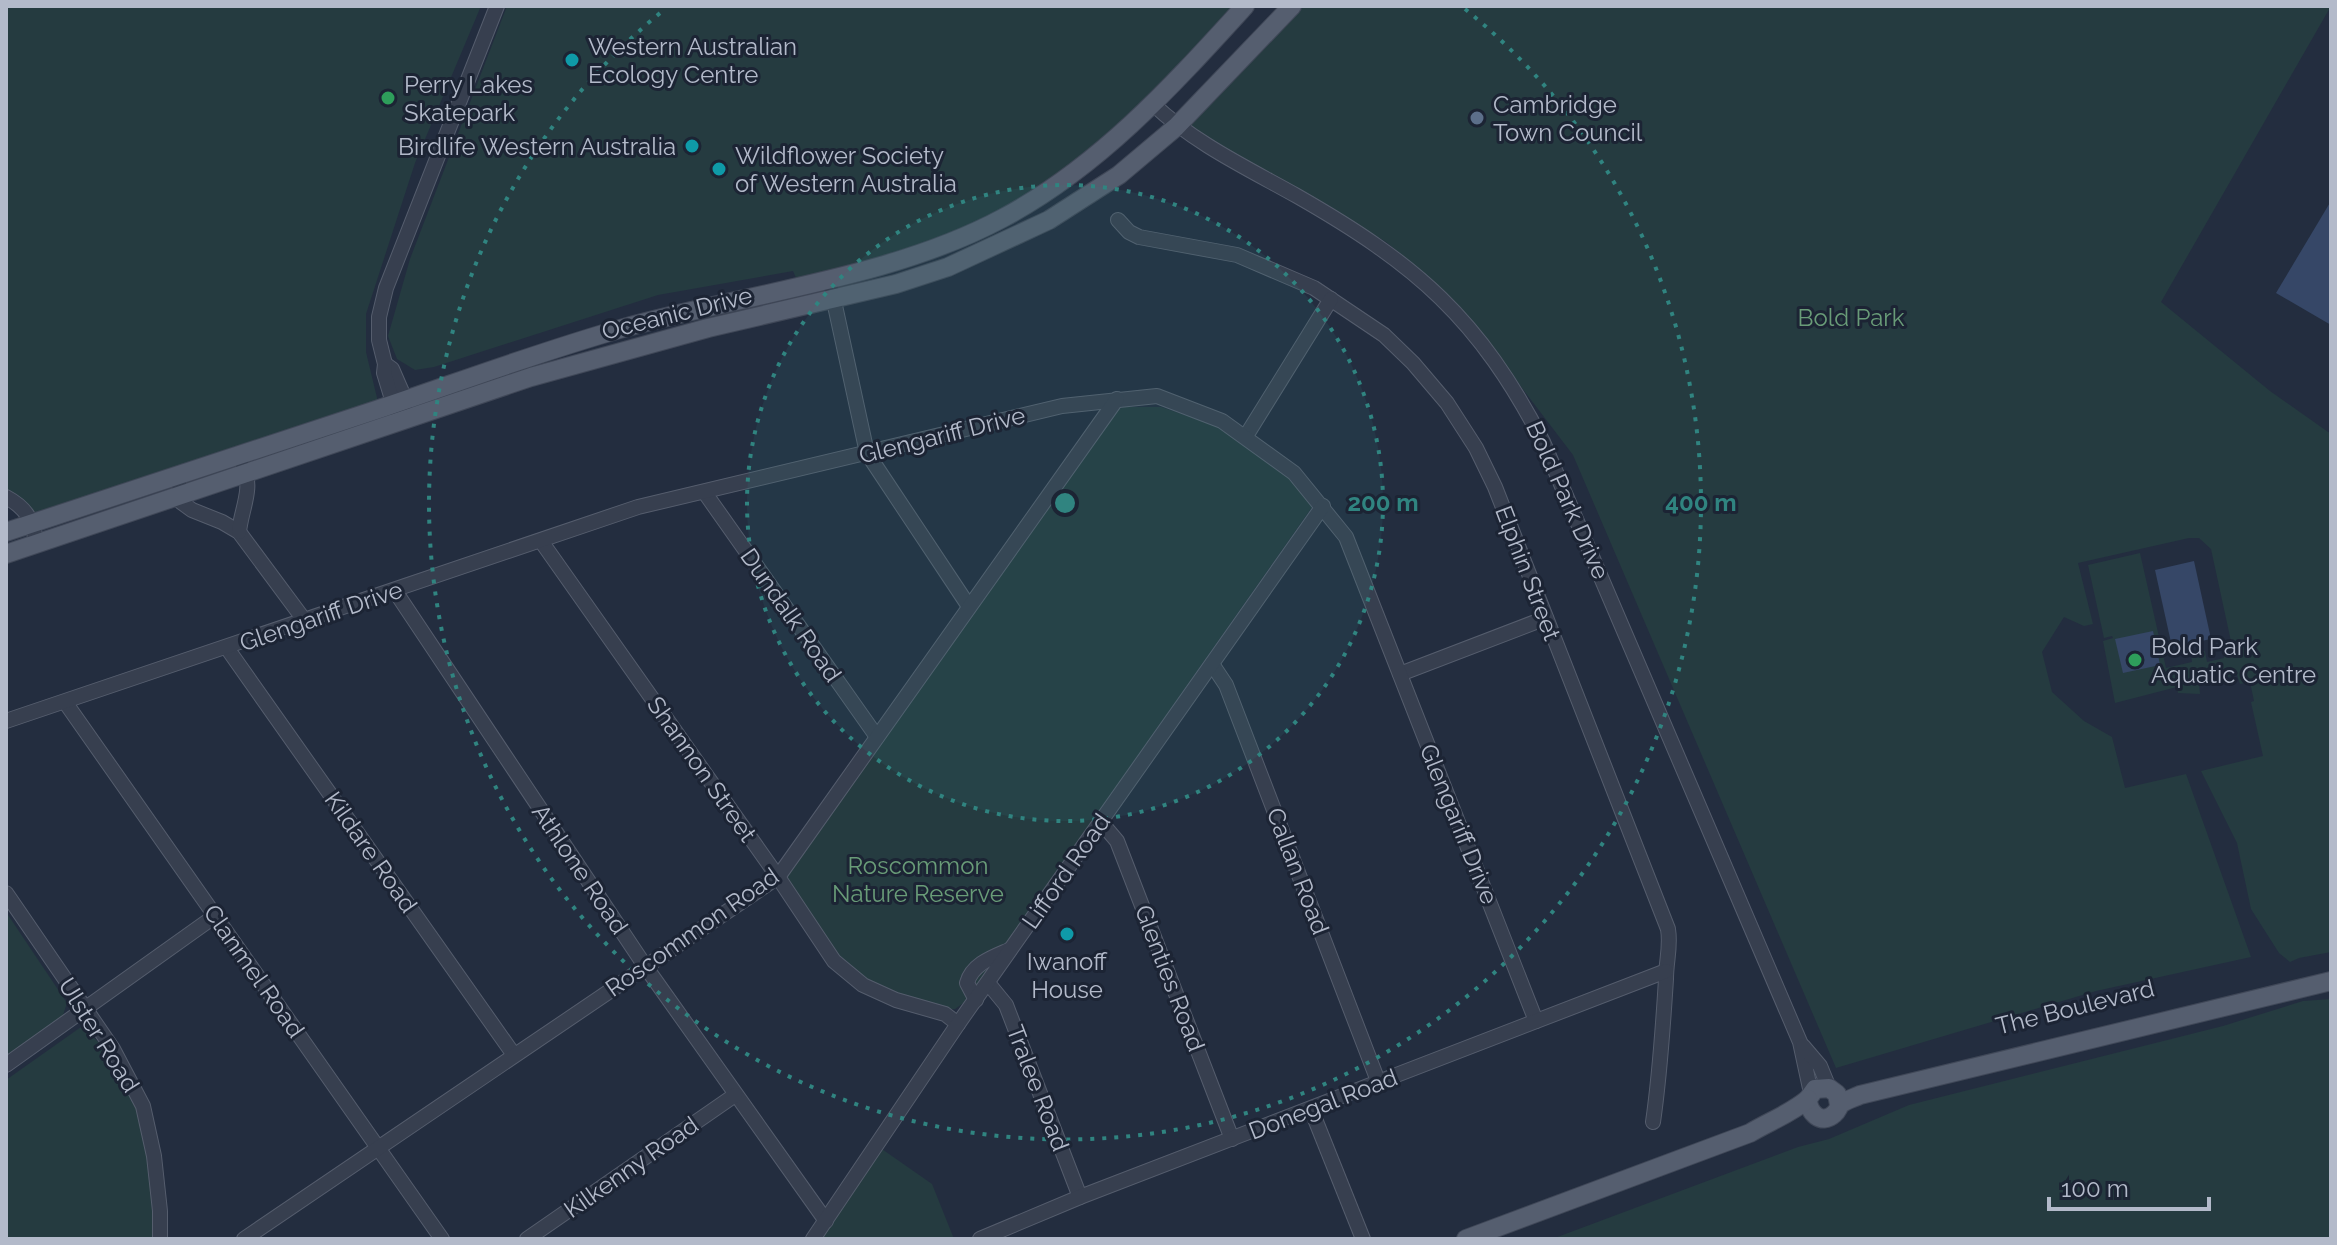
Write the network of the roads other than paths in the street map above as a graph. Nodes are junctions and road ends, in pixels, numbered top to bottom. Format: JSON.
{"nodes":[{"id":1,"x":497,"y":6,"type":"edge"},
{"id":2,"x":1245,"y":6,"type":"edge"},
{"id":3,"x":1292,"y":6,"type":"edge"},
{"id":4,"x":1153,"y":104,"type":"junction"},
{"id":5,"x":1176,"y":127,"type":"junction"},
{"id":6,"x":1118,"y":220,"type":"dead end"},
{"id":7,"x":829,"y":278,"type":"junction"},
{"id":8,"x":1331,"y":299,"type":"junction"},
{"id":9,"x":834,"y":300,"type":"junction"},
{"id":10,"x":1117,"y":399,"type":"junction"},
{"id":11,"x":397,"y":402,"type":"junction"},
{"id":12,"x":453,"y":404,"type":"junction"},
{"id":13,"x":381,"y":428,"type":"junction"},
{"id":14,"x":1246,"y":436,"type":"junction"},
{"id":15,"x":867,"y":453,"type":"junction"},
{"id":16,"x":231,"y":457,"type":"junction"},
{"id":17,"x":246,"y":472,"type":"junction"},
{"id":18,"x":178,"y":475,"type":"junction"},
{"id":19,"x":705,"y":493,"type":"junction"},
{"id":20,"x":179,"y":495,"type":"junction"},
{"id":21,"x":6,"y":497,"type":"edge"},
{"id":22,"x":1323,"y":506,"type":"junction"},
{"id":23,"x":32,"y":524,"type":"junction"},
{"id":24,"x":6,"y":532,"type":"edge"},
{"id":25,"x":239,"y":532,"type":"junction"},
{"id":26,"x":541,"y":541,"type":"junction"},
{"id":27,"x":35,"y":544,"type":"junction"},
{"id":28,"x":6,"y":554,"type":"edge"},
{"id":29,"x":395,"y":591,"type":"junction"},
{"id":30,"x":968,"y":605,"type":"junction"},
{"id":31,"x":1546,"y":618,"type":"junction"},
{"id":32,"x":305,"y":621,"type":"junction"},
{"id":33,"x":227,"y":648,"type":"junction"},
{"id":34,"x":1212,"y":664,"type":"junction"},
{"id":35,"x":1400,"y":674,"type":"junction"},
{"id":36,"x":65,"y":702,"type":"junction"},
{"id":37,"x":6,"y":721,"type":"edge"},
{"id":38,"x":877,"y":737,"type":"junction"},
{"id":39,"x":1100,"y":821,"type":"junction"},
{"id":40,"x":778,"y":877,"type":"junction"},
{"id":41,"x":6,"y":893,"type":"edge"},
{"id":42,"x":215,"y":916,"type":"junction"},
{"id":43,"x":1011,"y":950,"type":"junction"},
{"id":44,"x":645,"y":966,"type":"junction"},
{"id":45,"x":2331,"y":970,"type":"edge"},
{"id":46,"x":1666,"y":971,"type":"junction"},
{"id":47,"x":2331,"y":981,"type":"edge"},
{"id":48,"x":988,"y":983,"type":"junction"},
{"id":49,"x":976,"y":1000,"type":"junction"},
{"id":50,"x":85,"y":1008,"type":"junction"},
{"id":51,"x":1536,"y":1021,"type":"junction"},
{"id":52,"x":958,"y":1024,"type":"junction"},
{"id":53,"x":514,"y":1055,"type":"junction"},
{"id":54,"x":6,"y":1065,"type":"edge"},
{"id":55,"x":1378,"y":1081,"type":"junction"},
{"id":56,"x":735,"y":1095,"type":"junction"},
{"id":57,"x":1824,"y":1095,"type":"junction"},
{"id":58,"x":1311,"y":1109,"type":"junction"},
{"id":59,"x":1653,"y":1122,"type":"dead end"},
{"id":60,"x":1232,"y":1139,"type":"junction"},
{"id":61,"x":379,"y":1148,"type":"junction"},
{"id":62,"x":1080,"y":1197,"type":"junction"},
{"id":63,"x":826,"y":1221,"type":"junction"},
{"id":64,"x":160,"y":1239,"type":"edge"},
{"id":65,"x":244,"y":1239,"type":"edge"},
{"id":66,"x":442,"y":1239,"type":"edge"},
{"id":67,"x":527,"y":1239,"type":"edge"},
{"id":68,"x":813,"y":1239,"type":"edge"},
{"id":69,"x":980,"y":1239,"type":"edge"},
{"id":70,"x":1363,"y":1239,"type":"edge"},
{"id":71,"x":1466,"y":1239,"type":"edge"},
{"id":72,"x":1493,"y":1239,"type":"edge"}],
"edges":[{"from":1,"to":11,"type":"street"},
{"from":2,"to":4,"type":"main road","name":"Oceanic Drive"},
{"from":3,"to":5,"type":"main road","name":"Oceanic Drive"},
{"from":4,"to":5,"type":"street","name":"Bold Park Drive"},
{"from":4,"to":7,"type":"main road","name":"Oceanic Drive"},
{"from":5,"to":9,"type":"main road","name":"Oceanic Drive"},
{"from":5,"to":57,"type":"street","name":"Bold Park Drive"},
{"from":6,"to":8,"type":"street","name":"Elphin Street"},
{"from":7,"to":9,"type":"street"},
{"from":7,"to":11,"type":"main road","name":"Oceanic Drive"},
{"from":8,"to":14,"type":"street"},
{"from":8,"to":31,"type":"street","name":"Elphin Street"},
{"from":9,"to":12,"type":"main road","name":"Oceanic Drive"},
{"from":9,"to":15,"type":"street"},
{"from":10,"to":14,"type":"street","name":"Glengariff Drive"},
{"from":10,"to":15,"type":"street","name":"Glengariff Drive"},
{"from":10,"to":30,"type":"street","name":"Roscommon Road"},
{"from":11,"to":12,"type":"street"},
{"from":11,"to":13,"type":"street"},
{"from":11,"to":16,"type":"main road","name":"Oceanic Drive"},
{"from":12,"to":13,"type":"main road","name":"Oceanic Drive"},
{"from":13,"to":17,"type":"main road","name":"Oceanic Drive"},
{"from":14,"to":22,"type":"street","name":"Glengariff Drive"},
{"from":15,"to":19,"type":"street","name":"Glengariff Drive"},
{"from":15,"to":30,"type":"street"},
{"from":16,"to":17,"type":"street"},
{"from":16,"to":18,"type":"main road","name":"Oceanic Drive"},
{"from":17,"to":20,"type":"main road","name":"Oceanic Drive"},
{"from":17,"to":25,"type":"street"},
{"from":18,"to":20,"type":"street"},
{"from":18,"to":23,"type":"main road","name":"Oceanic Drive"},
{"from":19,"to":26,"type":"street","name":"Glengariff Drive"},
{"from":19,"to":38,"type":"street","name":"Dundalk Road"},
{"from":20,"to":25,"type":"street"},
{"from":20,"to":27,"type":"main road","name":"Oceanic Drive"},
{"from":21,"to":23,"type":"street"},
{"from":22,"to":34,"type":"street","name":"Lifford Road"},
{"from":22,"to":35,"type":"street","name":"Glengariff Drive"},
{"from":23,"to":24,"type":"main road","name":"Oceanic Drive"},
{"from":23,"to":27,"type":"street"},
{"from":25,"to":32,"type":"street"},
{"from":26,"to":29,"type":"street","name":"Glengariff Drive"},
{"from":26,"to":40,"type":"street","name":"Shannon Street"},
{"from":27,"to":28,"type":"main road","name":"Oceanic Drive"},
{"from":29,"to":32,"type":"street","name":"Glengariff Drive"},
{"from":29,"to":44,"type":"street","name":"Athlone Road"},
{"from":30,"to":38,"type":"street","name":"Roscommon Road"},
{"from":31,"to":35,"type":"street"},
{"from":31,"to":46,"type":"street","name":"Elphin Street"},
{"from":32,"to":33,"type":"street","name":"Glengariff Drive"},
{"from":33,"to":36,"type":"street","name":"Glengariff Drive"},
{"from":33,"to":53,"type":"street","name":"Kildare Road"},
{"from":34,"to":39,"type":"street","name":"Lifford Road"},
{"from":34,"to":55,"type":"street","name":"Callan Road"},
{"from":35,"to":51,"type":"street","name":"Glengariff Drive"},
{"from":36,"to":37,"type":"street","name":"Glengariff Drive"},
{"from":36,"to":42,"type":"street","name":"Clanmel Road"},
{"from":38,"to":40,"type":"street","name":"Roscommon Road"},
{"from":39,"to":43,"type":"street","name":"Lifford Road"},
{"from":39,"to":60,"type":"street","name":"Glenties Road"},
{"from":40,"to":44,"type":"street","name":"Roscommon Road"},
{"from":40,"to":52,"type":"street","name":"Shannon Street"},
{"from":41,"to":50,"type":"street","name":"Ulster Road"},
{"from":42,"to":50,"type":"street"},
{"from":42,"to":61,"type":"street","name":"Clanmel Road"},
{"from":43,"to":48,"type":"street","name":"Lifford Road"},
{"from":43,"to":49,"type":"street"},
{"from":44,"to":53,"type":"street","name":"Roscommon Road"},
{"from":44,"to":56,"type":"street","name":"Athlone Road"},
{"from":45,"to":57,"type":"main road","name":"The Boulevard"},
{"from":46,"to":51,"type":"street","name":"Donegal Road"},
{"from":46,"to":59,"type":"street","name":"Elphin Street"},
{"from":47,"to":57,"type":"main road","name":"The Boulevard"},
{"from":48,"to":49,"type":"street","name":"Lifford Road"},
{"from":48,"to":62,"type":"street","name":"Tralee Road"},
{"from":49,"to":52,"type":"street","name":"Lifford Road"},
{"from":50,"to":54,"type":"street"},
{"from":50,"to":64,"type":"street","name":"Ulster Road"},
{"from":51,"to":55,"type":"street","name":"Donegal Road"},
{"from":52,"to":63,"type":"street","name":"Lifford Road"},
{"from":53,"to":61,"type":"street","name":"Roscommon Road"},
{"from":55,"to":58,"type":"street","name":"Donegal Road"},
{"from":56,"to":63,"type":"street","name":"Athlone Road"},
{"from":56,"to":67,"type":"street","name":"Kilkenny Road"},
{"from":57,"to":71,"type":"main road","name":"The Boulevard"},
{"from":57,"to":72,"type":"main road","name":"The Boulevard"},
{"from":58,"to":60,"type":"street","name":"Donegal Road"},
{"from":58,"to":70,"type":"street"},
{"from":60,"to":62,"type":"street","name":"Donegal Road"},
{"from":61,"to":65,"type":"street","name":"Roscommon Road"},
{"from":61,"to":66,"type":"street","name":"Clanmel Road"},
{"from":62,"to":69,"type":"street","name":"Donegal Road"},
{"from":63,"to":68,"type":"street","name":"Lifford Road"}]}
